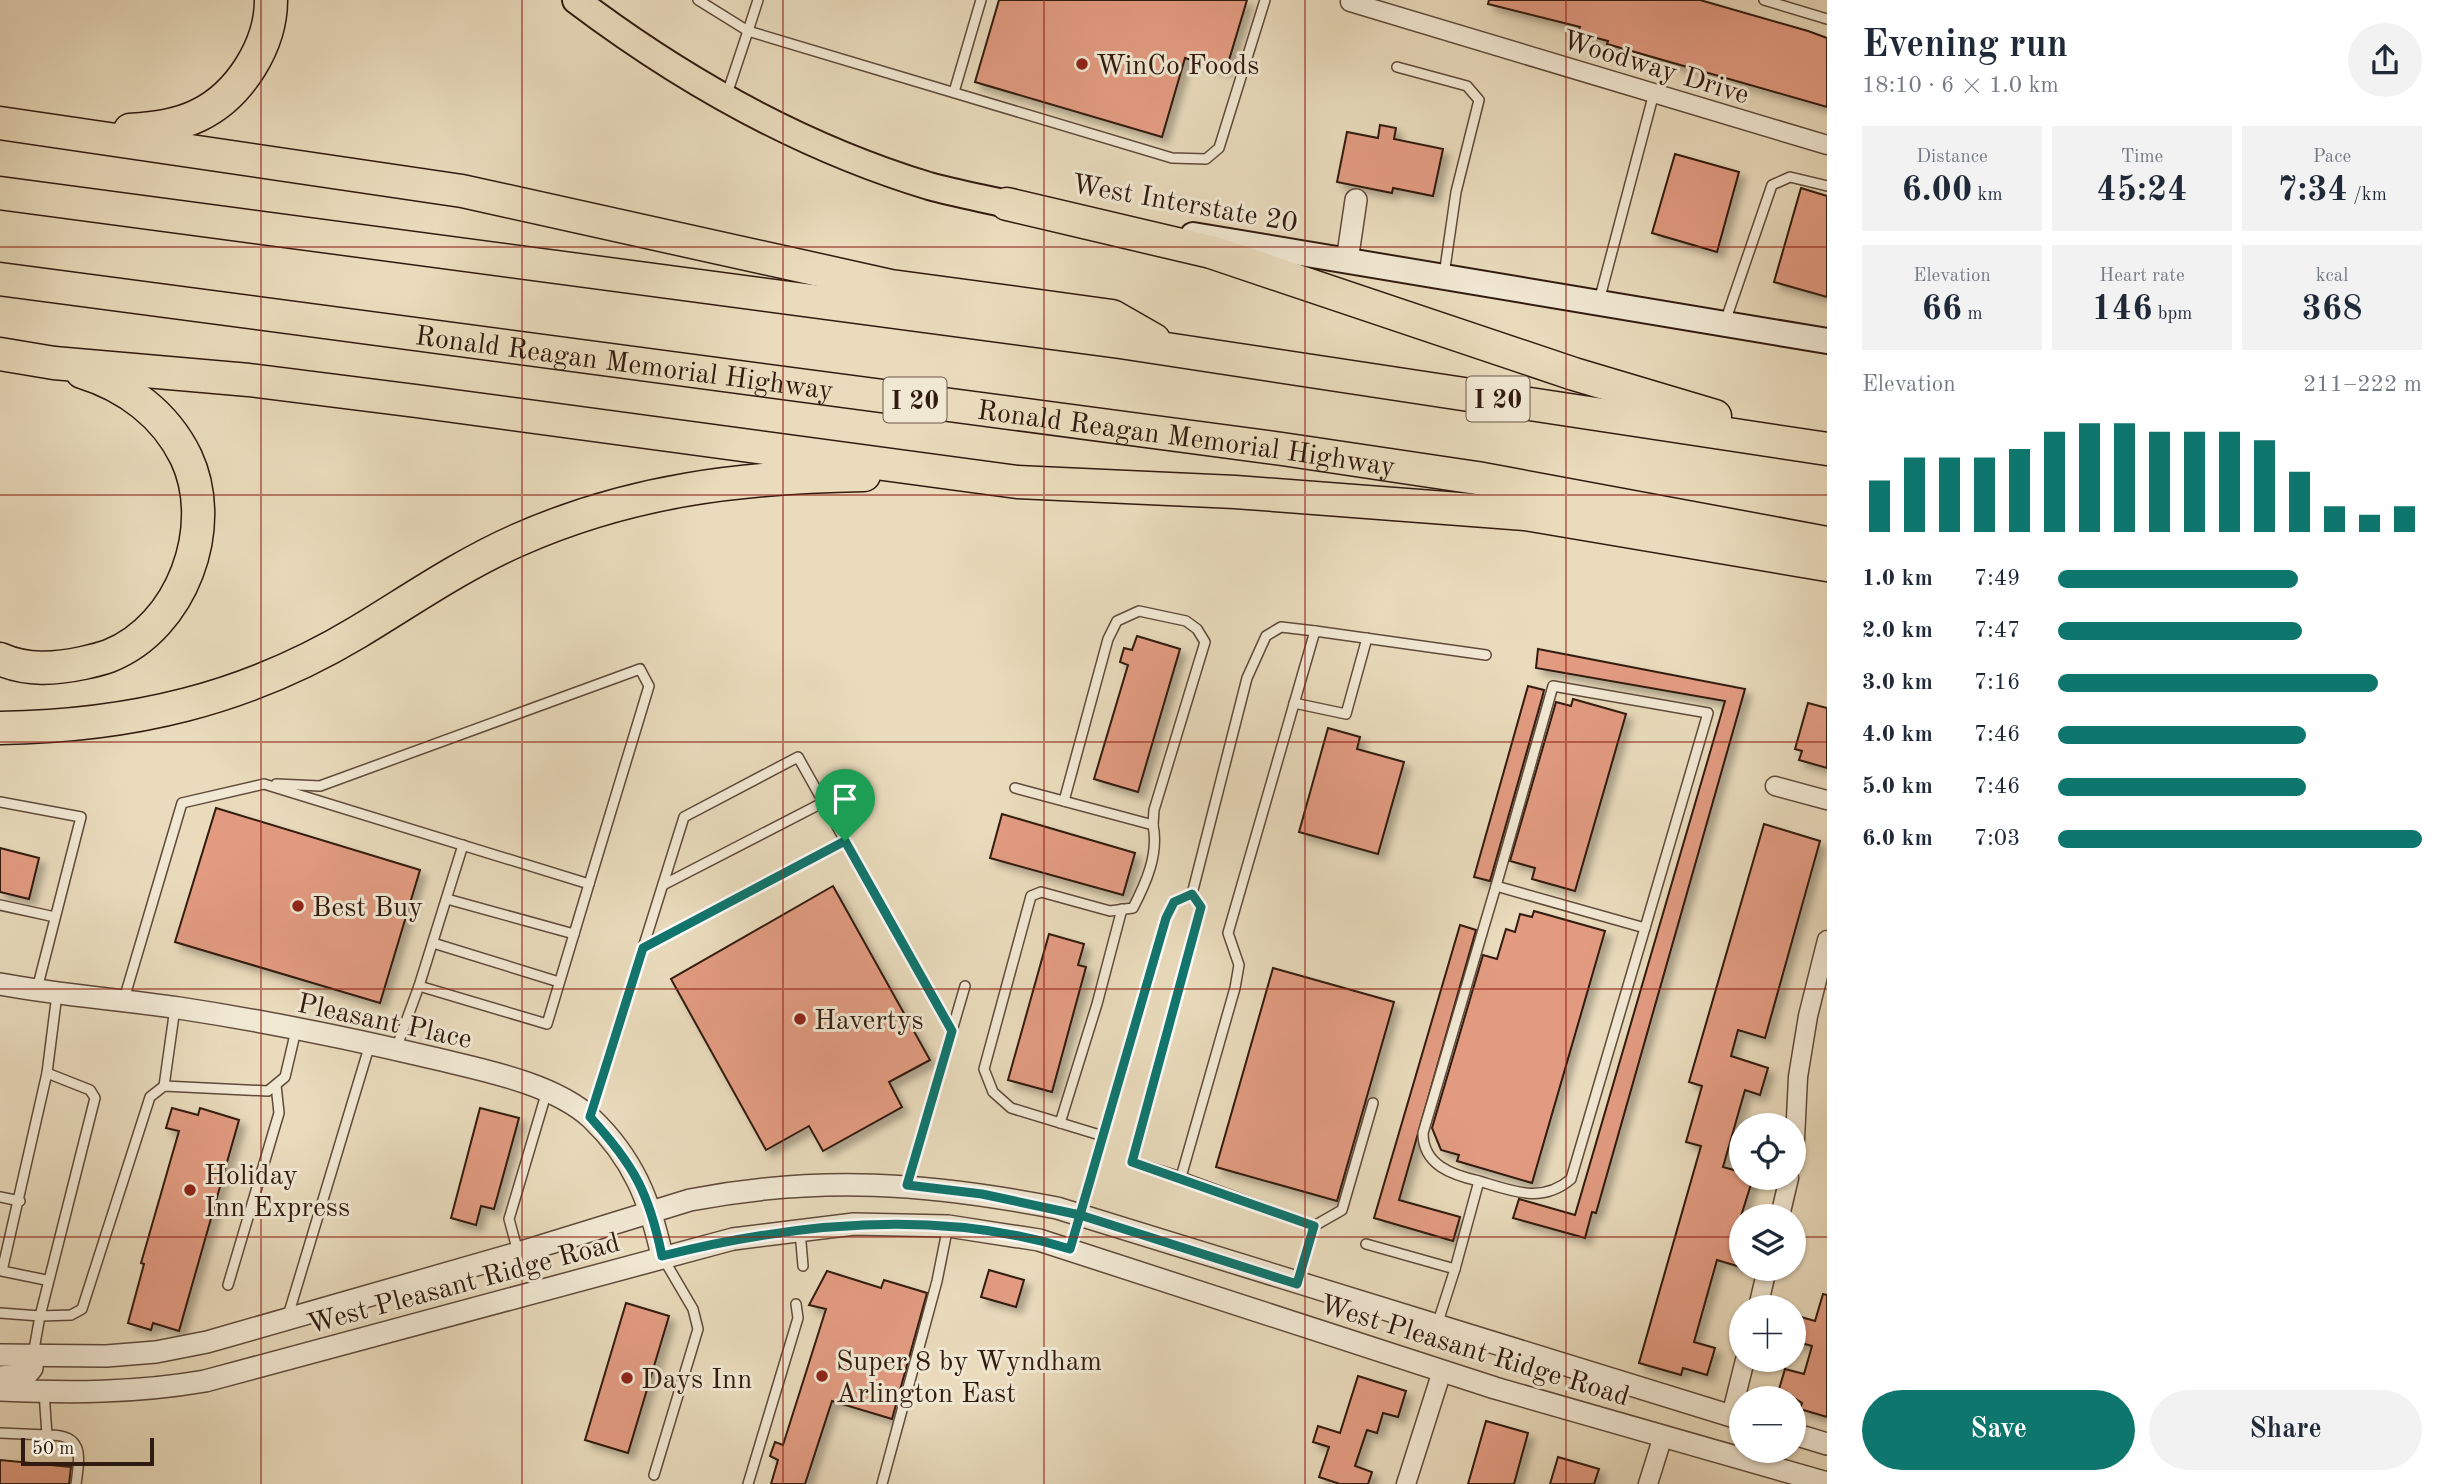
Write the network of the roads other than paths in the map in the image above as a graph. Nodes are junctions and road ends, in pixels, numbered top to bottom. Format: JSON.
{"nodes":[{"id":1,"x":271,"y":0,"type":"edge"},
{"id":2,"x":577,"y":0,"type":"edge"},
{"id":3,"x":698,"y":0,"type":"edge"},
{"id":4,"x":758,"y":0,"type":"edge"},
{"id":5,"x":981,"y":0,"type":"edge"},
{"id":6,"x":1265,"y":0,"type":"edge"},
{"id":7,"x":1764,"y":0,"type":"edge"},
{"id":8,"x":1350,"y":2,"type":"edge"},
{"id":9,"x":1827,"y":19,"type":"edge"},
{"id":10,"x":748,"y":31,"type":"junction"},
{"id":11,"x":1397,"y":67,"type":"dead end"},
{"id":12,"x":954,"y":92,"type":"junction"},
{"id":13,"x":1654,"y":93,"type":"junction"},
{"id":14,"x":726,"y":99,"type":"junction"},
{"id":15,"x":14,"y":125,"type":"edge"},
{"id":16,"x":1827,"y":145,"type":"edge"},
{"id":17,"x":1827,"y":186,"type":"edge"},
{"id":18,"x":0,"y":193,"type":"edge"},
{"id":19,"x":1356,"y":200,"type":"dead end"},
{"id":20,"x":1007,"y":204,"type":"junction"},
{"id":21,"x":1347,"y":261,"type":"junction"},
{"id":22,"x":1444,"y":277,"type":"junction"},
{"id":23,"x":0,"y":279,"type":"edge"},
{"id":24,"x":1599,"y":303,"type":"junction"},
{"id":25,"x":1725,"y":324,"type":"junction"},
{"id":26,"x":1827,"y":341,"type":"edge"},
{"id":27,"x":1169,"y":349,"type":"junction"},
{"id":28,"x":0,"y":354,"type":"edge"},
{"id":29,"x":54,"y":363,"type":"junction"},
{"id":30,"x":1827,"y":449,"type":"edge"},
{"id":31,"x":1017,"y":482,"type":"junction"},
{"id":32,"x":1827,"y":543,"type":"edge"},
{"id":33,"x":1827,"y":565,"type":"edge"},
{"id":34,"x":1315,"y":631,"type":"junction"},
{"id":35,"x":1367,"y":638,"type":"junction"},
{"id":36,"x":1486,"y":655,"type":"dead end"},
{"id":37,"x":0,"y":659,"type":"edge"},
{"id":38,"x":1294,"y":703,"type":"junction"},
{"id":39,"x":0,"y":728,"type":"edge"},
{"id":40,"x":264,"y":784,"type":"junction"},
{"id":41,"x":1775,"y":786,"type":"dead end"},
{"id":42,"x":1015,"y":788,"type":"dead end"},
{"id":43,"x":1065,"y":800,"type":"junction"},
{"id":44,"x":1827,"y":800,"type":"edge"},
{"id":45,"x":0,"y":802,"type":"edge"},
{"id":46,"x":824,"y":802,"type":"junction"},
{"id":47,"x":1153,"y":825,"type":"junction"},
{"id":48,"x":845,"y":841,"type":"junction"},
{"id":49,"x":463,"y":845,"type":"junction"},
{"id":50,"x":589,"y":884,"type":"junction"},
{"id":51,"x":663,"y":884,"type":"junction"},
{"id":52,"x":1496,"y":886,"type":"junction"},
{"id":53,"x":1192,"y":894,"type":"junction"},
{"id":54,"x":447,"y":899,"type":"junction"},
{"id":55,"x":0,"y":905,"type":"edge"},
{"id":56,"x":1122,"y":909,"type":"junction"},
{"id":57,"x":55,"y":917,"type":"junction"},
{"id":58,"x":1645,"y":928,"type":"junction"},
{"id":59,"x":574,"y":934,"type":"junction"},
{"id":60,"x":1827,"y":940,"type":"edge"},
{"id":61,"x":433,"y":943,"type":"junction"},
{"id":62,"x":643,"y":948,"type":"junction"},
{"id":63,"x":559,"y":982,"type":"junction"},
{"id":64,"x":0,"y":984,"type":"edge"},
{"id":65,"x":419,"y":986,"type":"junction"},
{"id":66,"x":965,"y":986,"type":"dead end"},
{"id":67,"x":36,"y":991,"type":"junction"},
{"id":68,"x":57,"y":994,"type":"junction"},
{"id":69,"x":123,"y":1001,"type":"junction"},
{"id":70,"x":175,"y":1008,"type":"junction"},
{"id":71,"x":296,"y":1028,"type":"junction"},
{"id":72,"x":952,"y":1031,"type":"junction"},
{"id":73,"x":370,"y":1043,"type":"junction"},
{"id":74,"x":396,"y":1049,"type":"junction"},
{"id":75,"x":47,"y":1073,"type":"junction"},
{"id":76,"x":276,"y":1085,"type":"junction"},
{"id":77,"x":164,"y":1086,"type":"junction"},
{"id":78,"x":547,"y":1091,"type":"junction"},
{"id":79,"x":1373,"y":1103,"type":"dead end"},
{"id":80,"x":1796,"y":1113,"type":"edge"},
{"id":81,"x":590,"y":1117,"type":"junction"},
{"id":82,"x":1060,"y":1123,"type":"junction"},
{"id":83,"x":1103,"y":1136,"type":"junction"},
{"id":84,"x":1181,"y":1177,"type":"junction"},
{"id":85,"x":1479,"y":1181,"type":"junction"},
{"id":86,"x":907,"y":1185,"type":"junction"},
{"id":87,"x":0,"y":1197,"type":"edge"},
{"id":88,"x":20,"y":1201,"type":"junction"},
{"id":89,"x":652,"y":1211,"type":"junction"},
{"id":90,"x":1080,"y":1215,"type":"junction"},
{"id":91,"x":948,"y":1226,"type":"junction"},
{"id":92,"x":1314,"y":1226,"type":"junction"},
{"id":93,"x":800,"y":1231,"type":"junction"},
{"id":94,"x":1366,"y":1244,"type":"dead end"},
{"id":95,"x":1070,"y":1249,"type":"junction"},
{"id":96,"x":518,"y":1253,"type":"junction"},
{"id":97,"x":662,"y":1256,"type":"junction"},
{"id":98,"x":803,"y":1266,"type":"dead end"},
{"id":99,"x":1455,"y":1269,"type":"junction"},
{"id":100,"x":1,"y":1275,"type":"edge"},
{"id":101,"x":46,"y":1280,"type":"junction"},
{"id":102,"x":1297,"y":1284,"type":"junction"},
{"id":103,"x":228,"y":1285,"type":"dead end"},
{"id":104,"x":796,"y":1304,"type":"dead end"},
{"id":105,"x":0,"y":1312,"type":"edge"},
{"id":106,"x":40,"y":1316,"type":"junction"},
{"id":107,"x":286,"y":1320,"type":"junction"},
{"id":108,"x":1437,"y":1327,"type":"junction"},
{"id":109,"x":0,"y":1355,"type":"edge"},
{"id":110,"x":33,"y":1356,"type":"junction"},
{"id":111,"x":1442,"y":1371,"type":"junction"},
{"id":112,"x":0,"y":1377,"type":"edge"},
{"id":113,"x":0,"y":1390,"type":"edge"},
{"id":114,"x":44,"y":1392,"type":"junction"},
{"id":115,"x":1729,"y":1415,"type":"edge"},
{"id":116,"x":0,"y":1433,"type":"edge"},
{"id":117,"x":47,"y":1435,"type":"junction"},
{"id":118,"x":1663,"y":1436,"type":"junction"},
{"id":119,"x":1806,"y":1438,"type":"edge"},
{"id":120,"x":1827,"y":1444,"type":"edge"},
{"id":121,"x":654,"y":1475,"type":"dead end"},
{"id":122,"x":1827,"y":1483,"type":"edge"},
{"id":123,"x":76,"y":1484,"type":"edge"},
{"id":124,"x":748,"y":1484,"type":"edge"},
{"id":125,"x":882,"y":1484,"type":"edge"},
{"id":126,"x":1406,"y":1484,"type":"edge"},
{"id":127,"x":1648,"y":1484,"type":"edge"}],
"edges":[{"from":1,"to":15,"type":"highway"},
{"from":2,"to":14,"type":"main road","name":"West Interstate 20"},
{"from":3,"to":10,"type":"lane"},
{"from":4,"to":10,"type":"lane"},
{"from":5,"to":12,"type":"lane"},
{"from":6,"to":12,"type":"lane"},
{"from":7,"to":9,"type":"lane"},
{"from":8,"to":13,"type":"street","name":"Woodway Drive"},
{"from":10,"to":12,"type":"lane"},
{"from":10,"to":14,"type":"lane"},
{"from":11,"to":22,"type":"lane"},
{"from":13,"to":16,"type":"street","name":"Woodway Drive"},
{"from":13,"to":24,"type":"lane"},
{"from":14,"to":20,"type":"main road","name":"West Interstate 20"},
{"from":15,"to":27,"type":"highway"},
{"from":17,"to":25,"type":"lane"},
{"from":18,"to":27,"type":"highway","number":"I 20"},
{"from":19,"to":21,"type":"street"},
{"from":20,"to":21,"type":"main road","name":"West Interstate 20"},
{"from":20,"to":30,"type":"highway"},
{"from":21,"to":22,"type":"main road","name":"West Interstate 20"},
{"from":22,"to":24,"type":"main road","name":"West Interstate 20"},
{"from":23,"to":32,"type":"highway","name":"Ronald Reagan Memorial Highway","number":"I 20"},
{"from":24,"to":25,"type":"main road","name":"West Interstate 20"},
{"from":25,"to":26,"type":"main road","name":"West Interstate 20"},
{"from":27,"to":30,"type":"highway","number":"I 20"},
{"from":28,"to":29,"type":"highway"},
{"from":29,"to":31,"type":"highway"},
{"from":29,"to":37,"type":"highway"},
{"from":31,"to":33,"type":"highway"},
{"from":31,"to":39,"type":"highway"},
{"from":34,"to":35,"type":"lane"},
{"from":34,"to":38,"type":"lane"},
{"from":34,"to":53,"type":"lane"},
{"from":35,"to":36,"type":"lane"},
{"from":35,"to":38,"type":"lane"},
{"from":38,"to":84,"type":"lane"},
{"from":40,"to":49,"type":"lane"},
{"from":40,"to":50,"type":"lane"},
{"from":40,"to":69,"type":"lane"},
{"from":41,"to":44,"type":"street"},
{"from":42,"to":43,"type":"lane"},
{"from":43,"to":47,"type":"lane"},
{"from":43,"to":47,"type":"lane"},
{"from":45,"to":57,"type":"lane"},
{"from":46,"to":48,"type":"lane"},
{"from":46,"to":51,"type":"lane"},
{"from":46,"to":51,"type":"lane"},
{"from":47,"to":56,"type":"lane"},
{"from":48,"to":62,"type":"lane"},
{"from":48,"to":72,"type":"lane"},
{"from":49,"to":50,"type":"lane"},
{"from":49,"to":54,"type":"lane"},
{"from":50,"to":59,"type":"lane"},
{"from":51,"to":62,"type":"lane"},
{"from":52,"to":58,"type":"lane"},
{"from":52,"to":58,"type":"lane"},
{"from":52,"to":85,"type":"lane"},
{"from":53,"to":83,"type":"lane"},
{"from":53,"to":84,"type":"lane"},
{"from":54,"to":59,"type":"lane"},
{"from":54,"to":61,"type":"lane"},
{"from":55,"to":57,"type":"lane"},
{"from":56,"to":82,"type":"lane"},
{"from":56,"to":82,"type":"lane"},
{"from":57,"to":67,"type":"lane"},
{"from":58,"to":85,"type":"lane"},
{"from":59,"to":63,"type":"lane"},
{"from":60,"to":80,"type":"street"},
{"from":61,"to":63,"type":"lane"},
{"from":61,"to":65,"type":"lane"},
{"from":62,"to":81,"type":"lane"},
{"from":63,"to":65,"type":"lane"},
{"from":64,"to":67,"type":"street","name":"Pleasant Place"},
{"from":65,"to":74,"type":"lane"},
{"from":66,"to":72,"type":"lane"},
{"from":67,"to":68,"type":"street","name":"Pleasant Place"},
{"from":68,"to":69,"type":"street","name":"Pleasant Place"},
{"from":68,"to":75,"type":"lane"},
{"from":69,"to":70,"type":"street","name":"Pleasant Place"},
{"from":70,"to":71,"type":"street","name":"Pleasant Place"},
{"from":70,"to":77,"type":"lane"},
{"from":71,"to":73,"type":"street","name":"Pleasant Place"},
{"from":71,"to":76,"type":"lane"},
{"from":72,"to":86,"type":"lane"},
{"from":73,"to":74,"type":"street","name":"Pleasant Place"},
{"from":73,"to":107,"type":"lane"},
{"from":74,"to":78,"type":"street","name":"Pleasant Place"},
{"from":75,"to":88,"type":"lane"},
{"from":75,"to":101,"type":"lane"},
{"from":76,"to":77,"type":"lane"},
{"from":76,"to":103,"type":"lane"},
{"from":77,"to":106,"type":"lane"},
{"from":78,"to":81,"type":"street","name":"Pleasant Place"},
{"from":78,"to":96,"type":"lane"},
{"from":79,"to":92,"type":"lane"},
{"from":81,"to":89,"type":"street","name":"Pleasant Place"},
{"from":82,"to":83,"type":"lane"},
{"from":83,"to":90,"type":"lane"},
{"from":84,"to":92,"type":"lane"},
{"from":85,"to":99,"type":"lane"},
{"from":86,"to":89,"type":"street","name":"West Pleasant Ridge Road"},
{"from":86,"to":90,"type":"street","name":"West Pleasant Ridge Road"},
{"from":87,"to":88,"type":"lane"},
{"from":88,"to":100,"type":"lane"},
{"from":89,"to":96,"type":"street","name":"West Pleasant Ridge Road"},
{"from":89,"to":97,"type":"street","name":"Pleasant Place"},
{"from":90,"to":95,"type":"lane"},
{"from":90,"to":102,"type":"street","name":"West Pleasant Ridge Road"},
{"from":91,"to":93,"type":"street","name":"West Pleasant Ridge Road"},
{"from":91,"to":95,"type":"street","name":"West Pleasant Ridge Road"},
{"from":91,"to":125,"type":"lane"},
{"from":92,"to":102,"type":"lane"},
{"from":93,"to":97,"type":"street","name":"West Pleasant Ridge Road"},
{"from":93,"to":98,"type":"lane"},
{"from":94,"to":99,"type":"lane"},
{"from":95,"to":111,"type":"street","name":"West Pleasant Ridge Road"},
{"from":96,"to":107,"type":"street","name":"West Pleasant Ridge Road"},
{"from":97,"to":114,"type":"street","name":"West Pleasant Ridge Road"},
{"from":97,"to":121,"type":"lane"},
{"from":99,"to":108,"type":"lane"},
{"from":100,"to":101,"type":"lane"},
{"from":101,"to":106,"type":"lane"},
{"from":102,"to":108,"type":"street","name":"West Pleasant Ridge Road"},
{"from":104,"to":124,"type":"lane"},
{"from":105,"to":106,"type":"lane"},
{"from":106,"to":110,"type":"lane"},
{"from":107,"to":110,"type":"street","name":"West Pleasant Ridge Road"},
{"from":108,"to":115,"type":"street","name":"West Pleasant Ridge Road"},
{"from":109,"to":110,"type":"street","name":"West Pleasant Ridge Road"},
{"from":110,"to":112,"type":"street"},
{"from":111,"to":118,"type":"street","name":"West Pleasant Ridge Road"},
{"from":111,"to":126,"type":"street"},
{"from":113,"to":114,"type":"street","name":"West Pleasant Ridge Road"},
{"from":114,"to":117,"type":"lane"},
{"from":116,"to":117,"type":"lane"},
{"from":117,"to":123,"type":"lane"},
{"from":118,"to":122,"type":"street","name":"West Pleasant Ridge Road"},
{"from":118,"to":127,"type":"street"},
{"from":119,"to":120,"type":"street"}]}
